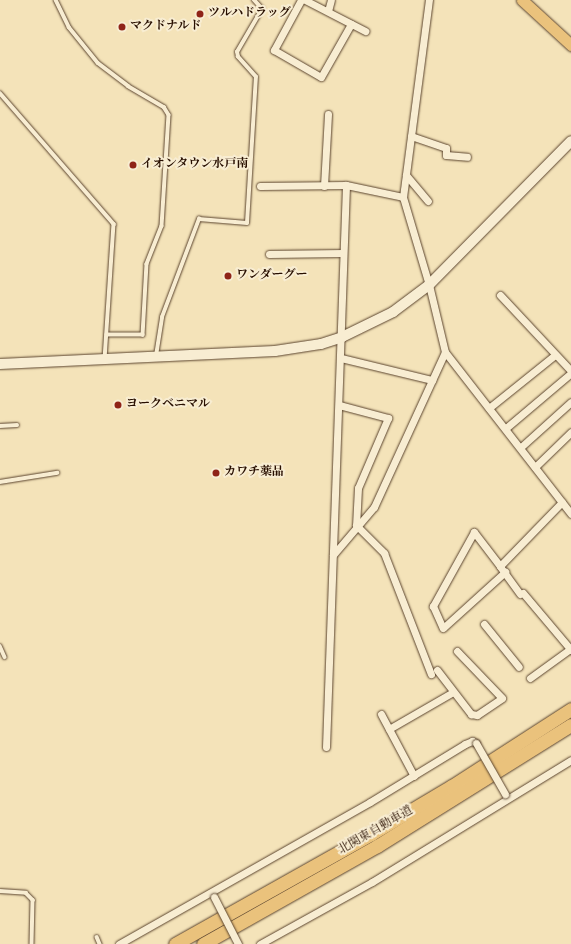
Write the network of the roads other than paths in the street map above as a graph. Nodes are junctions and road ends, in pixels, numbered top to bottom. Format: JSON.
{"nodes":[{"id":1,"x":56,"y":0,"type":"edge"},
{"id":2,"x":254,"y":0,"type":"edge"},
{"id":3,"x":301,"y":0,"type":"edge"},
{"id":4,"x":305,"y":0,"type":"edge"},
{"id":5,"x":331,"y":0,"type":"edge"},
{"id":6,"x":430,"y":0,"type":"edge"},
{"id":7,"x":522,"y":0,"type":"edge"},
{"id":8,"x":328,"y":12,"type":"junction"},
{"id":9,"x":351,"y":24,"type":"junction"},
{"id":10,"x":365,"y":31,"type":"dead end"},
{"id":11,"x":571,"y":45,"type":"edge"},
{"id":12,"x":0,"y":93,"type":"edge"},
{"id":13,"x":328,"y":114,"type":"dead end"},
{"id":14,"x":411,"y":136,"type":"junction"},
{"id":15,"x":571,"y":140,"type":"edge"},
{"id":16,"x":467,"y":157,"type":"dead end"},
{"id":17,"x":406,"y":175,"type":"junction"},
{"id":18,"x":346,"y":185,"type":"junction"},
{"id":19,"x":260,"y":186,"type":"dead end"},
{"id":20,"x":324,"y":186,"type":"junction"},
{"id":21,"x":403,"y":197,"type":"junction"},
{"id":22,"x":428,"y":201,"type":"dead end"},
{"id":23,"x":343,"y":253,"type":"junction"},
{"id":24,"x":269,"y":254,"type":"dead end"},
{"id":25,"x":429,"y":285,"type":"junction"},
{"id":26,"x":500,"y":295,"type":"dead end"},
{"id":27,"x":107,"y":335,"type":"junction"},
{"id":28,"x":342,"y":337,"type":"junction"},
{"id":29,"x":444,"y":352,"type":"junction"},
{"id":30,"x":555,"y":355,"type":"junction"},
{"id":31,"x":155,"y":357,"type":"junction"},
{"id":32,"x":341,"y":358,"type":"junction"},
{"id":33,"x":105,"y":360,"type":"junction"},
{"id":34,"x":0,"y":364,"type":"edge"},
{"id":35,"x":571,"y":372,"type":"edge"},
{"id":36,"x":432,"y":380,"type":"junction"},
{"id":37,"x":571,"y":402,"type":"edge"},
{"id":38,"x":339,"y":405,"type":"junction"},
{"id":39,"x":489,"y":408,"type":"junction"},
{"id":40,"x":17,"y":424,"type":"dead end"},
{"id":41,"x":0,"y":426,"type":"edge"},
{"id":42,"x":506,"y":428,"type":"junction"},
{"id":43,"x":571,"y":432,"type":"edge"},
{"id":44,"x":520,"y":447,"type":"junction"},
{"id":45,"x":535,"y":467,"type":"junction"},
{"id":46,"x":57,"y":473,"type":"dead end"},
{"id":47,"x":0,"y":481,"type":"edge"},
{"id":48,"x":562,"y":502,"type":"junction"},
{"id":49,"x":571,"y":514,"type":"edge"},
{"id":50,"x":356,"y":525,"type":"junction"},
{"id":51,"x":333,"y":555,"type":"junction"},
{"id":52,"x":500,"y":566,"type":"junction"},
{"id":53,"x":505,"y":572,"type":"junction"},
{"id":54,"x":484,"y":624,"type":"dead end"},
{"id":55,"x":0,"y":646,"type":"edge"},
{"id":56,"x":570,"y":649,"type":"edge"},
{"id":57,"x":457,"y":651,"type":"dead end"},
{"id":58,"x":5,"y":658,"type":"dead end"},
{"id":59,"x":519,"y":667,"type":"dead end"},
{"id":60,"x":530,"y":678,"type":"dead end"},
{"id":61,"x":453,"y":692,"type":"junction"},
{"id":62,"x":571,"y":709,"type":"edge"},
{"id":63,"x":381,"y":714,"type":"dead end"},
{"id":64,"x":571,"y":725,"type":"edge"},
{"id":65,"x":389,"y":729,"type":"junction"},
{"id":66,"x":326,"y":748,"type":"dead end"},
{"id":67,"x":571,"y":760,"type":"edge"},
{"id":68,"x":414,"y":776,"type":"junction"},
{"id":69,"x":507,"y":797,"type":"junction"},
{"id":70,"x":0,"y":891,"type":"edge"},
{"id":71,"x":213,"y":895,"type":"junction"},
{"id":72,"x":97,"y":937,"type":"dead end"},
{"id":73,"x":32,"y":944,"type":"edge"},
{"id":74,"x":100,"y":944,"type":"edge"},
{"id":75,"x":119,"y":944,"type":"edge"},
{"id":76,"x":175,"y":944,"type":"edge"},
{"id":77,"x":203,"y":944,"type":"edge"},
{"id":78,"x":238,"y":944,"type":"edge"},
{"id":79,"x":260,"y":944,"type":"edge"}],
"edges":[{"from":1,"to":27,"type":"lane"},
{"from":2,"to":31,"type":"lane"},
{"from":3,"to":9,"type":"street"},
{"from":4,"to":8,"type":"street"},
{"from":5,"to":8,"type":"street"},
{"from":6,"to":14,"type":"street"},
{"from":7,"to":11,"type":"main road"},
{"from":8,"to":9,"type":"street"},
{"from":9,"to":10,"type":"street"},
{"from":12,"to":27,"type":"lane"},
{"from":13,"to":20,"type":"street"},
{"from":14,"to":16,"type":"street"},
{"from":14,"to":17,"type":"street"},
{"from":15,"to":25,"type":"street"},
{"from":17,"to":21,"type":"street"},
{"from":17,"to":22,"type":"street"},
{"from":18,"to":20,"type":"street"},
{"from":18,"to":21,"type":"street"},
{"from":18,"to":23,"type":"street"},
{"from":19,"to":20,"type":"street"},
{"from":21,"to":25,"type":"street"},
{"from":23,"to":24,"type":"street"},
{"from":23,"to":28,"type":"street"},
{"from":25,"to":28,"type":"street"},
{"from":25,"to":29,"type":"street"},
{"from":26,"to":30,"type":"street"},
{"from":27,"to":33,"type":"lane"},
{"from":28,"to":31,"type":"street"},
{"from":28,"to":32,"type":"street"},
{"from":29,"to":36,"type":"street"},
{"from":29,"to":39,"type":"street"},
{"from":30,"to":35,"type":"street"},
{"from":30,"to":39,"type":"street"},
{"from":31,"to":33,"type":"street"},
{"from":32,"to":36,"type":"street"},
{"from":32,"to":38,"type":"street"},
{"from":33,"to":34,"type":"street"},
{"from":35,"to":42,"type":"street"},
{"from":36,"to":50,"type":"street"},
{"from":37,"to":44,"type":"street"},
{"from":38,"to":50,"type":"street"},
{"from":38,"to":51,"type":"street"},
{"from":39,"to":42,"type":"street"},
{"from":40,"to":41,"type":"lane"},
{"from":42,"to":44,"type":"street"},
{"from":43,"to":45,"type":"street"},
{"from":44,"to":45,"type":"street"},
{"from":45,"to":48,"type":"street"},
{"from":46,"to":47,"type":"lane"},
{"from":48,"to":49,"type":"street"},
{"from":48,"to":52,"type":"street"},
{"from":50,"to":51,"type":"street"},
{"from":50,"to":61,"type":"street"},
{"from":51,"to":66,"type":"street"},
{"from":52,"to":53,"type":"street"},
{"from":52,"to":53,"type":"street"},
{"from":53,"to":56,"type":"street"},
{"from":54,"to":59,"type":"street"},
{"from":55,"to":58,"type":"lane"},
{"from":56,"to":60,"type":"street"},
{"from":57,"to":61,"type":"street"},
{"from":61,"to":65,"type":"street"},
{"from":62,"to":76,"type":"highway","name":"北関東自動車道"},
{"from":63,"to":65,"type":"street"},
{"from":64,"to":77,"type":"highway","name":"北関東自動車道"},
{"from":65,"to":68,"type":"street"},
{"from":67,"to":69,"type":"street"},
{"from":68,"to":69,"type":"street","bridge":true},
{"from":68,"to":71,"type":"street"},
{"from":69,"to":79,"type":"street"},
{"from":70,"to":73,"type":"lane"},
{"from":71,"to":75,"type":"street"},
{"from":71,"to":78,"type":"street","bridge":true},
{"from":72,"to":74,"type":"lane"}]}
